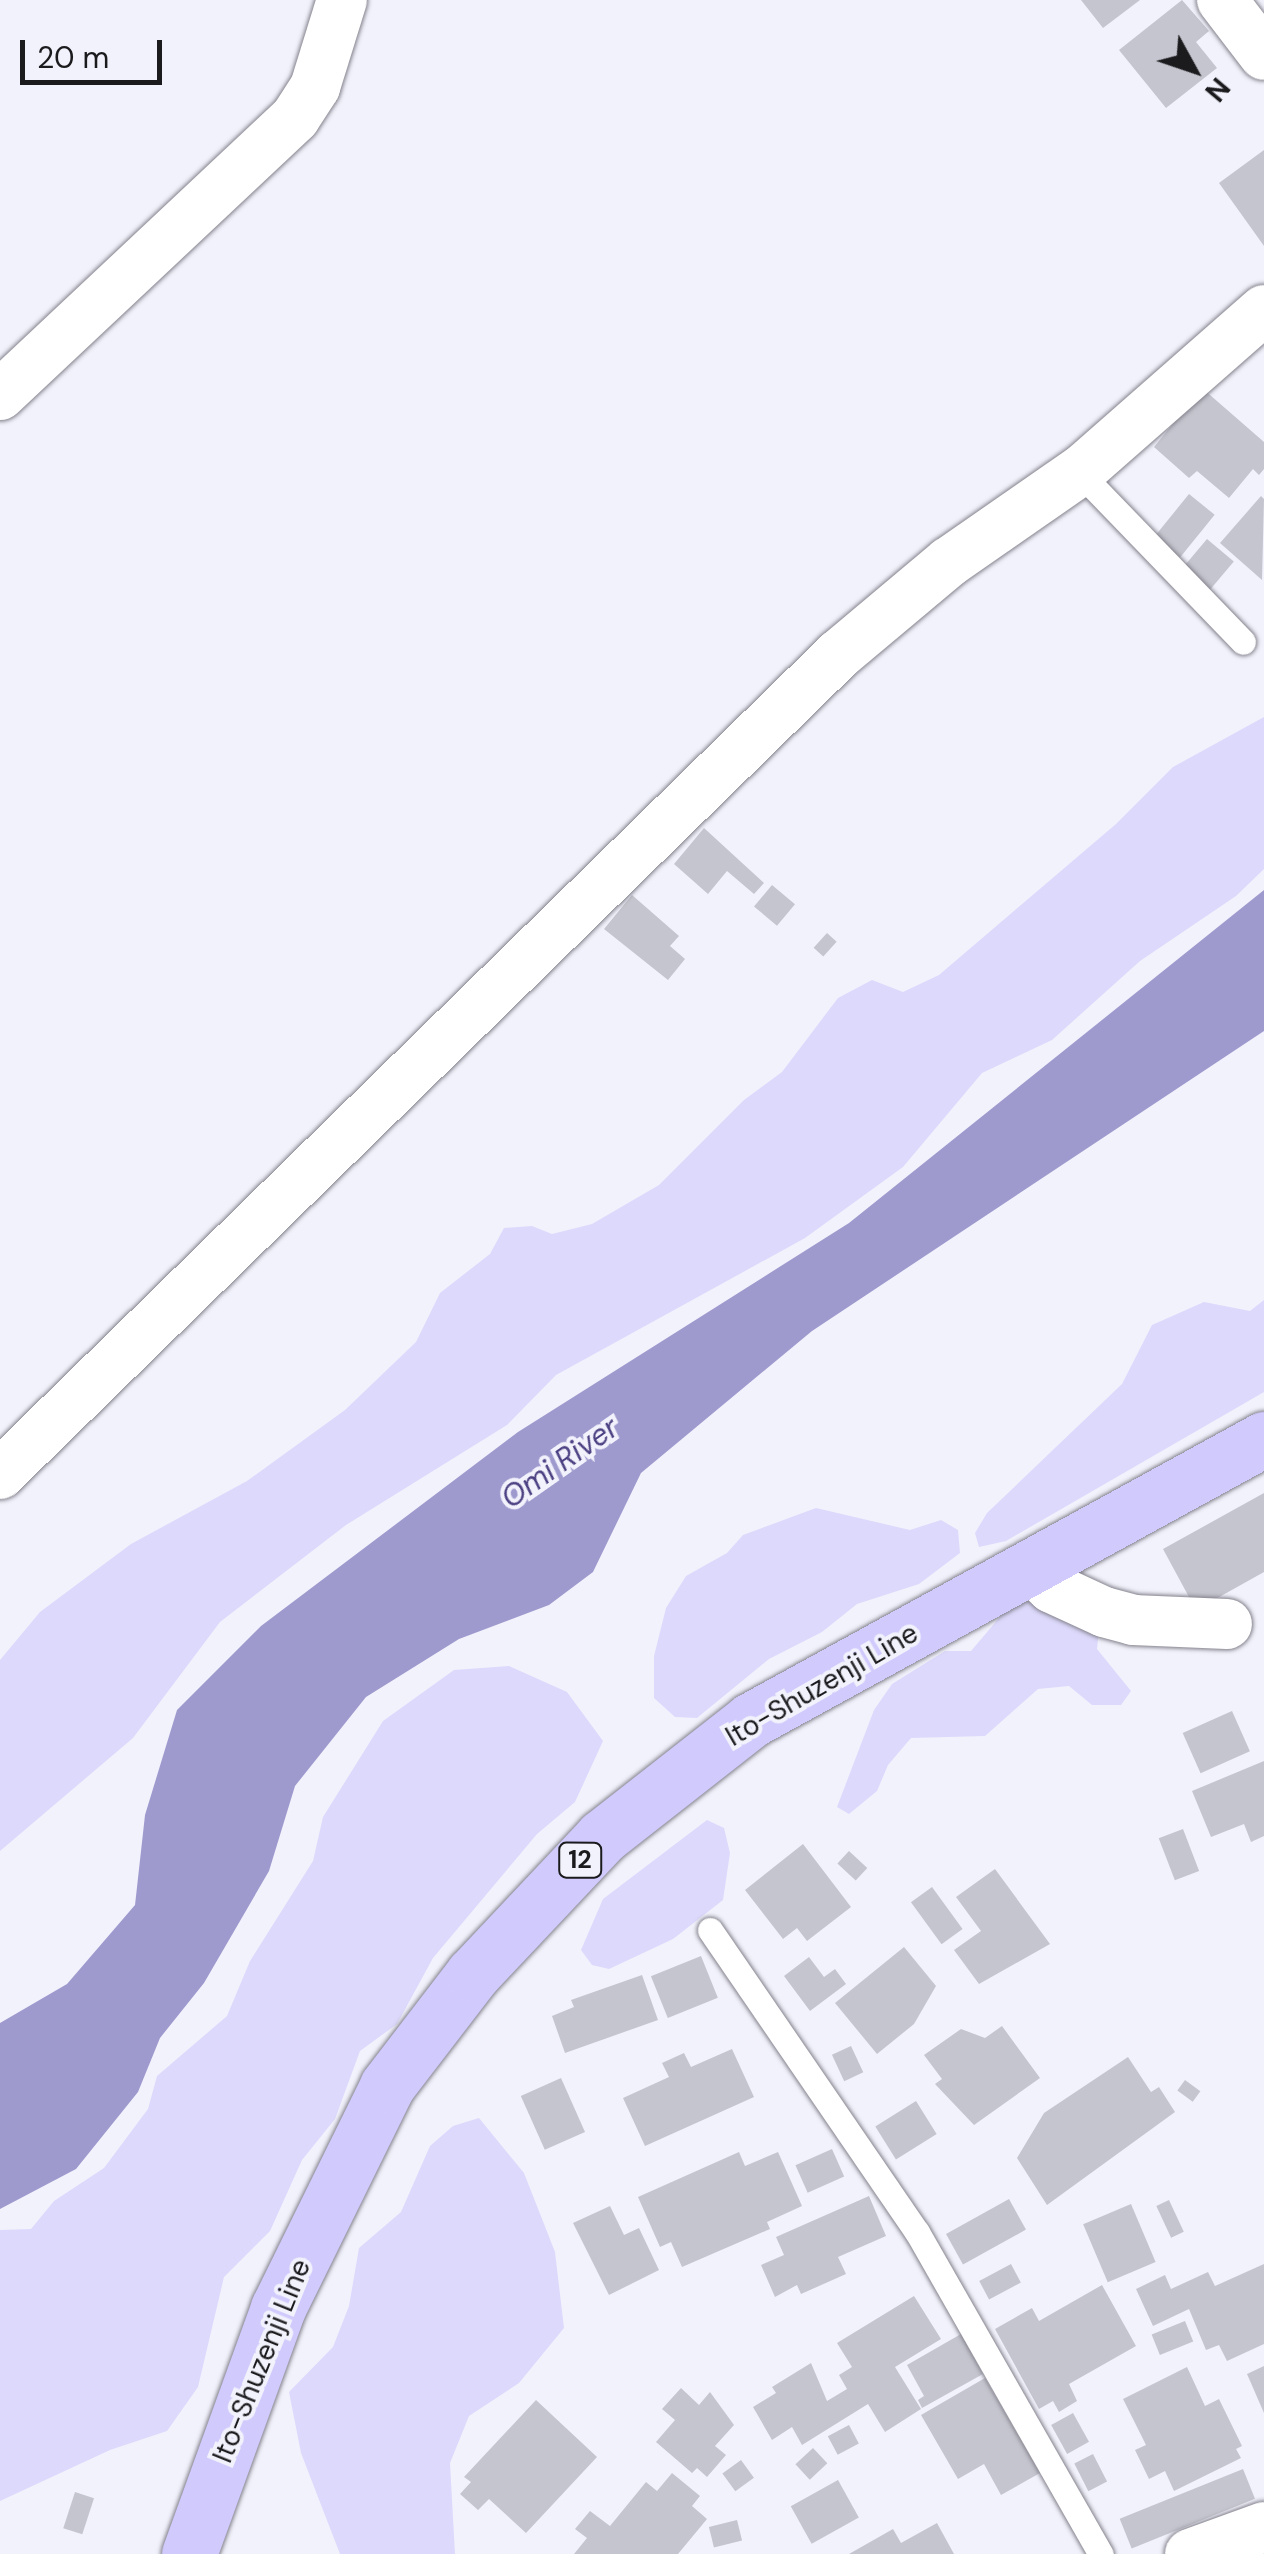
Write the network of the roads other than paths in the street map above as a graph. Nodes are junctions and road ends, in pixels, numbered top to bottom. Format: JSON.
{"nodes":[{"id":1,"x":342,"y":0,"type":"edge"},
{"id":2,"x":1222,"y":0,"type":"edge"},
{"id":3,"x":1264,"y":56,"type":"edge"},
{"id":4,"x":1264,"y":310,"type":"edge"},
{"id":5,"x":0,"y":395,"type":"edge"},
{"id":6,"x":1079,"y":472,"type":"junction"},
{"id":7,"x":1243,"y":642,"type":"dead end"},
{"id":8,"x":1262,"y":1442,"type":"edge"},
{"id":9,"x":0,"y":1474,"type":"edge"},
{"id":10,"x":1030,"y":1567,"type":"junction"},
{"id":11,"x":1228,"y":1624,"type":"dead end"},
{"id":12,"x":710,"y":1930,"type":"dead end"},
{"id":13,"x":1264,"y":2527,"type":"edge"},
{"id":14,"x":188,"y":2554,"type":"edge"},
{"id":15,"x":1101,"y":2554,"type":"edge"},
{"id":16,"x":1190,"y":2554,"type":"edge"}],
"edges":[{"from":1,"to":5,"type":"street"},
{"from":2,"to":3,"type":"street"},
{"from":4,"to":6,"type":"street"},
{"from":6,"to":7,"type":"lane"},
{"from":6,"to":9,"type":"street"},
{"from":8,"to":10,"type":"main road","name":"Ito-Shuzenji Line","number":"12"},
{"from":10,"to":11,"type":"street"},
{"from":10,"to":14,"type":"main road","name":"Ito-Shuzenji Line","number":"12"},
{"from":12,"to":15,"type":"lane"},
{"from":13,"to":16,"type":"street"}]}
